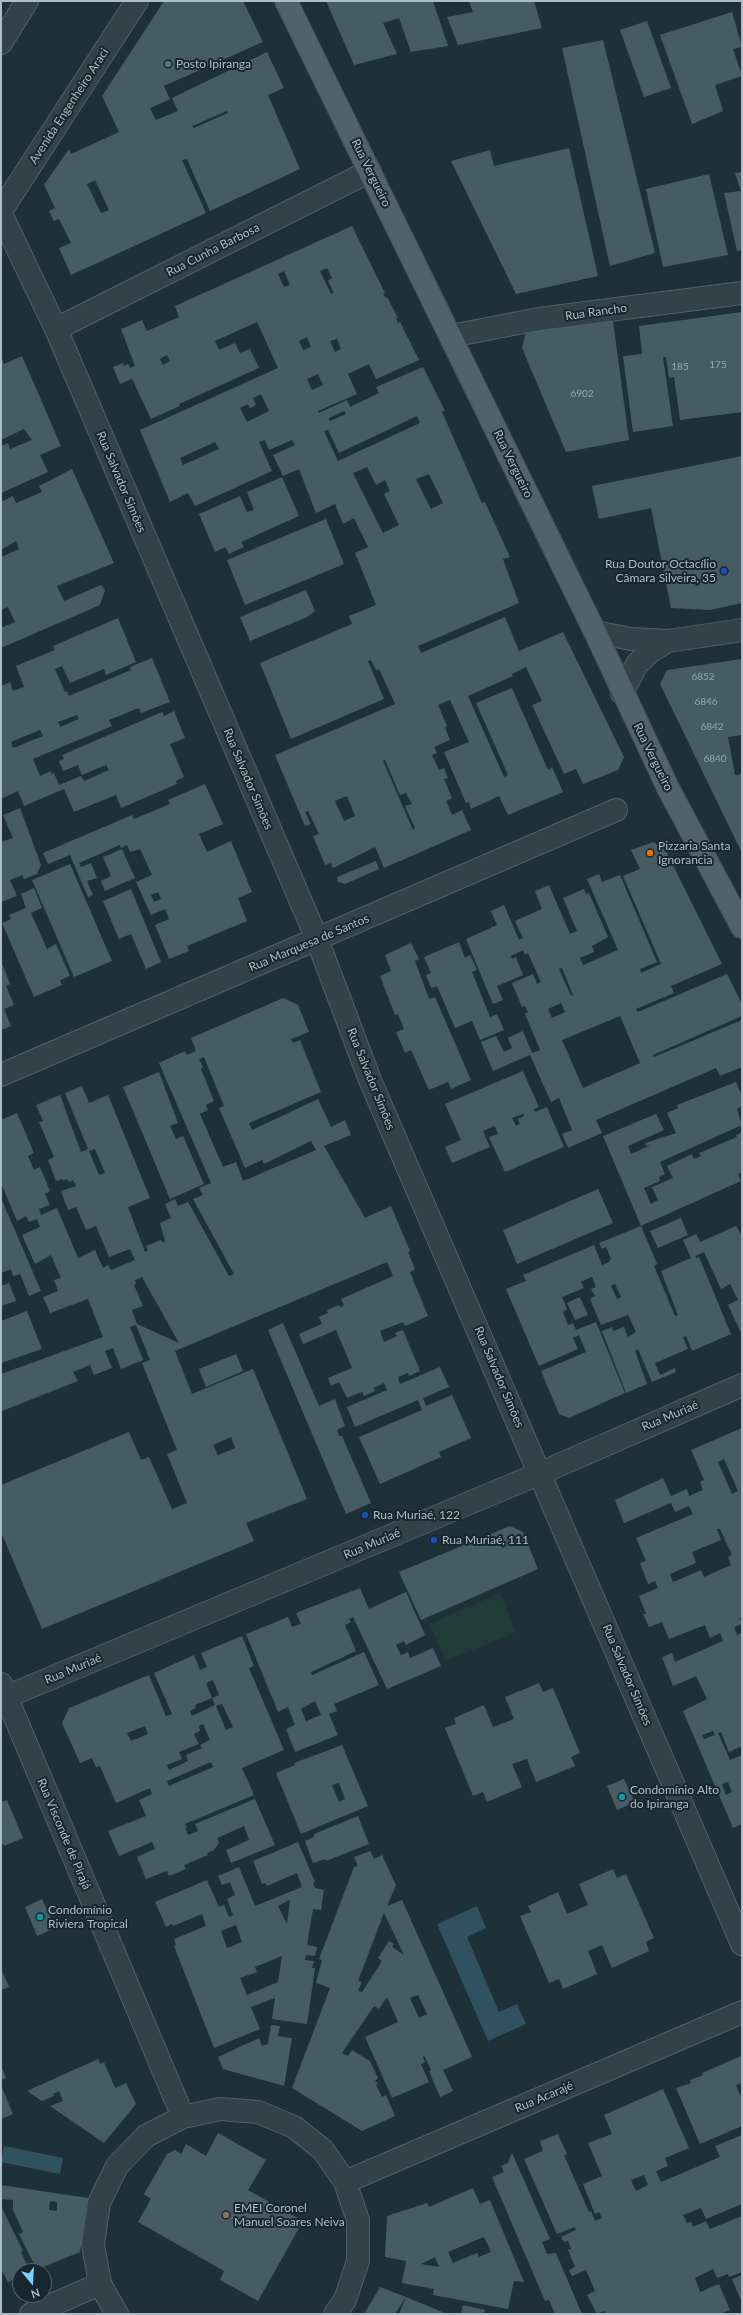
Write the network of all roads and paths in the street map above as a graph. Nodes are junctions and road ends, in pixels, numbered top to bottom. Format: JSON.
{"nodes":[{"id":1,"x":27,"y":1,"type":"edge"},
{"id":2,"x":137,"y":1,"type":"edge"},
{"id":3,"x":286,"y":1,"type":"edge"},
{"id":4,"x":1,"y":43,"type":"edge"},
{"id":5,"x":370,"y":171,"type":"junction"},
{"id":6,"x":1,"y":211,"type":"edge"},
{"id":7,"x":1,"y":214,"type":"edge"},
{"id":8,"x":742,"y":293,"type":"edge"},
{"id":9,"x":56,"y":329,"type":"junction"},
{"id":10,"x":451,"y":336,"type":"junction"},
{"id":11,"x":742,"y":630,"type":"edge"},
{"id":12,"x":595,"y":632,"type":"junction"},
{"id":13,"x":668,"y":641,"type":"junction"},
{"id":14,"x":622,"y":693,"type":"junction"},
{"id":15,"x":616,"y":810,"type":"dead end"},
{"id":16,"x":742,"y":927,"type":"edge"},
{"id":17,"x":317,"y":939,"type":"junction"},
{"id":18,"x":1,"y":1074,"type":"edge"},
{"id":19,"x":742,"y":1385,"type":"edge"},
{"id":20,"x":541,"y":1473,"type":"junction"},
{"id":21,"x":3,"y":1693,"type":"edge"},
{"id":22,"x":742,"y":1944,"type":"edge"},
{"id":23,"x":742,"y":2012,"type":"edge"},
{"id":24,"x":183,"y":2116,"type":"junction"},
{"id":25,"x":345,"y":2182,"type":"junction"},
{"id":26,"x":100,"y":2284,"type":"junction"},
{"id":27,"x":31,"y":2314,"type":"edge"},
{"id":28,"x":117,"y":2314,"type":"edge"},
{"id":29,"x":335,"y":2314,"type":"edge"}],
"edges":[{"from":1,"to":4,"type":"street"},
{"from":2,"to":6,"type":"street","name":"Avenida Engenheiro Araci"},
{"from":3,"to":5,"type":"main road","name":"Rua Vergueiro"},
{"from":5,"to":9,"type":"street","name":"Rua Cunha Barbosa"},
{"from":5,"to":10,"type":"main road","name":"Rua Vergueiro"},
{"from":7,"to":9,"type":"street","name":"Rua Salvador Simões"},
{"from":8,"to":10,"type":"street","name":"Rua Rancho"},
{"from":9,"to":17,"type":"street","name":"Rua Salvador Simões"},
{"from":10,"to":12,"type":"main road","name":"Rua Vergueiro"},
{"from":11,"to":13,"type":"street"},
{"from":12,"to":13,"type":"street"},
{"from":12,"to":14,"type":"main road","name":"Rua Vergueiro"},
{"from":13,"to":14,"type":"street"},
{"from":14,"to":16,"type":"main road","name":"Rua Vergueiro"},
{"from":15,"to":17,"type":"street","name":"Rua Marquesa de Santos"},
{"from":17,"to":18,"type":"street","name":"Rua Marquesa de Santos"},
{"from":17,"to":20,"type":"street","name":"Rua Salvador Simões"},
{"from":19,"to":20,"type":"street","name":"Rua Muriaé"},
{"from":20,"to":21,"type":"street","name":"Rua Muriaé"},
{"from":20,"to":22,"type":"street","name":"Rua Salvador Simões"},
{"from":21,"to":24,"type":"street","name":"Rua Visconde de Pirajá"},
{"from":23,"to":25,"type":"street","name":"Rua Acarajé"},
{"from":24,"to":25,"type":"street"},
{"from":24,"to":26,"type":"street"},
{"from":25,"to":29,"type":"street"},
{"from":26,"to":27,"type":"street"},
{"from":26,"to":28,"type":"street"}]}
